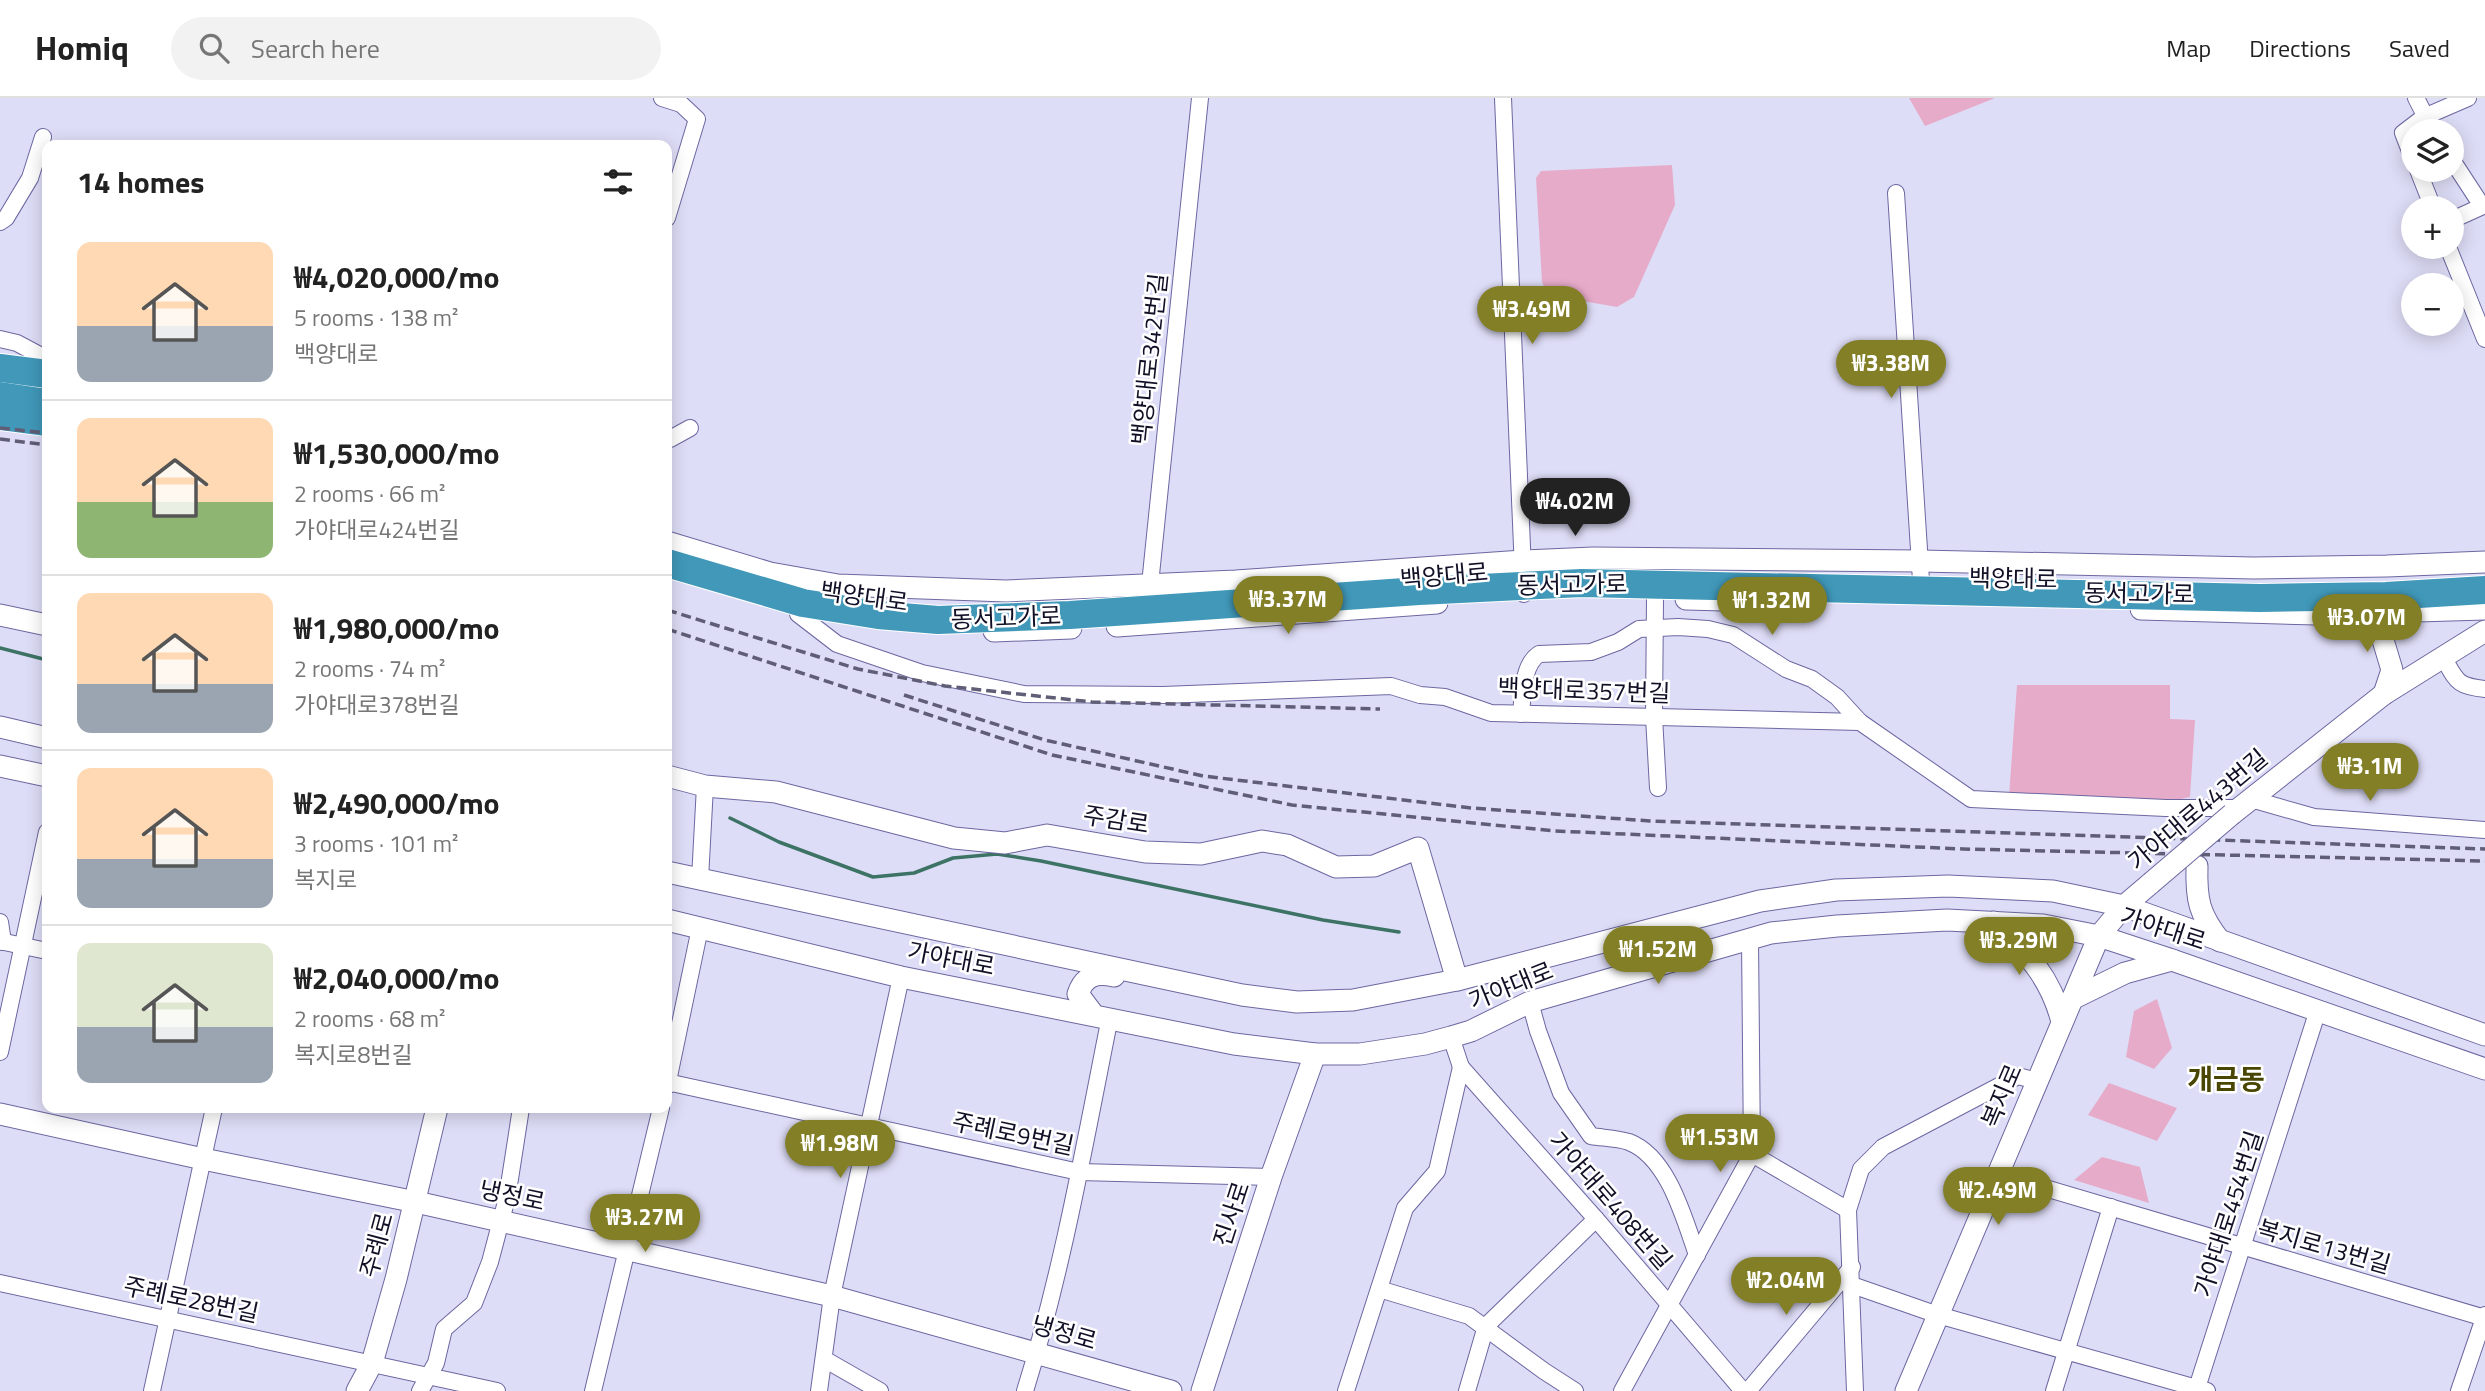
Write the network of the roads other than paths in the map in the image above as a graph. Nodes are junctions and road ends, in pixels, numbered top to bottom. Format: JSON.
{"nodes":[{"id":1,"x":662,"y":98,"type":"edge"},
{"id":2,"x":1200,"y":98,"type":"edge"},
{"id":3,"x":1503,"y":98,"type":"edge"},
{"id":4,"x":2416,"y":98,"type":"edge"},
{"id":5,"x":2468,"y":98,"type":"edge"},
{"id":6,"x":2424,"y":117,"type":"junction"},
{"id":7,"x":2422,"y":119,"type":"edge"},
{"id":8,"x":43,"y":137,"type":"dead end"},
{"id":9,"x":42,"y":140,"type":"edge"},
{"id":10,"x":42,"y":140,"type":"edge"},
{"id":11,"x":2464,"y":178,"type":"edge"},
{"id":12,"x":1896,"y":193,"type":"dead end"},
{"id":13,"x":672,"y":202,"type":"edge"},
{"id":14,"x":2483,"y":206,"type":"edge"},
{"id":15,"x":2464,"y":215,"type":"edge"},
{"id":16,"x":0,"y":222,"type":"edge"},
{"id":17,"x":2453,"y":259,"type":"edge"},
{"id":18,"x":2485,"y":337,"type":"edge"},
{"id":19,"x":0,"y":339,"type":"edge"},
{"id":20,"x":42,"y":356,"type":"edge"},
{"id":21,"x":0,"y":368,"type":"edge"},
{"id":22,"x":42,"y":373,"type":"edge"},
{"id":23,"x":0,"y":380,"type":"edge"},
{"id":24,"x":42,"y":385,"type":"edge"},
{"id":25,"x":0,"y":396,"type":"edge"},
{"id":26,"x":42,"y":402,"type":"edge"},
{"id":27,"x":0,"y":404,"type":"edge"},
{"id":28,"x":42,"y":410,"type":"edge"},
{"id":29,"x":0,"y":416,"type":"edge"},
{"id":30,"x":42,"y":421,"type":"edge"},
{"id":31,"x":690,"y":428,"type":"dead end"},
{"id":32,"x":672,"y":438,"type":"edge"},
{"id":33,"x":672,"y":544,"type":"edge"},
{"id":34,"x":672,"y":550,"type":"edge"},
{"id":35,"x":1523,"y":561,"type":"junction"},
{"id":36,"x":1920,"y":561,"type":"junction"},
{"id":37,"x":672,"y":564,"type":"edge"},
{"id":38,"x":2481,"y":567,"type":"edge"},
{"id":39,"x":672,"y":577,"type":"edge"},
{"id":40,"x":1150,"y":584,"type":"junction"},
{"id":41,"x":2485,"y":590,"type":"edge"},
{"id":42,"x":1524,"y":596,"type":"junction"},
{"id":43,"x":1655,"y":598,"type":"junction"},
{"id":44,"x":1922,"y":604,"type":"junction"},
{"id":45,"x":2485,"y":610,"type":"edge"},
{"id":46,"x":2370,"y":613,"type":"junction"},
{"id":47,"x":798,"y":614,"type":"junction"},
{"id":48,"x":0,"y":615,"type":"edge"},
{"id":49,"x":42,"y":624,"type":"edge"},
{"id":50,"x":1146,"y":624,"type":"junction"},
{"id":51,"x":1655,"y":629,"type":"junction"},
{"id":52,"x":2483,"y":632,"type":"edge"},
{"id":53,"x":2443,"y":657,"type":"junction"},
{"id":54,"x":2485,"y":689,"type":"edge"},
{"id":55,"x":2384,"y":694,"type":"junction"},
{"id":56,"x":1521,"y":714,"type":"junction"},
{"id":57,"x":1654,"y":717,"type":"junction"},
{"id":58,"x":1860,"y":722,"type":"junction"},
{"id":59,"x":0,"y":727,"type":"edge"},
{"id":60,"x":42,"y":736,"type":"edge"},
{"id":61,"x":0,"y":766,"type":"edge"},
{"id":62,"x":42,"y":775,"type":"edge"},
{"id":63,"x":672,"y":777,"type":"edge"},
{"id":64,"x":705,"y":786,"type":"junction"},
{"id":65,"x":1658,"y":788,"type":"dead end"},
{"id":66,"x":2240,"y":807,"type":"junction"},
{"id":67,"x":2485,"y":830,"type":"edge"},
{"id":68,"x":2205,"y":836,"type":"junction"},
{"id":69,"x":42,"y":856,"type":"edge"},
{"id":70,"x":672,"y":873,"type":"edge"},
{"id":71,"x":699,"y":879,"type":"junction"},
{"id":72,"x":2124,"y":906,"type":"junction"},
{"id":73,"x":672,"y":921,"type":"edge"},
{"id":74,"x":0,"y":922,"type":"edge"},
{"id":75,"x":1994,"y":922,"type":"junction"},
{"id":76,"x":700,"y":928,"type":"junction"},
{"id":77,"x":2099,"y":936,"type":"junction"},
{"id":78,"x":1750,"y":939,"type":"junction"},
{"id":79,"x":2,"y":941,"type":"edge"},
{"id":80,"x":2220,"y":941,"type":"junction"},
{"id":81,"x":23,"y":946,"type":"junction"},
{"id":82,"x":42,"y":950,"type":"edge"},
{"id":83,"x":2172,"y":960,"type":"junction"},
{"id":84,"x":901,"y":977,"type":"junction"},
{"id":85,"x":1457,"y":980,"type":"junction"},
{"id":86,"x":1185,"y":983,"type":"junction"},
{"id":87,"x":2072,"y":999,"type":"junction"},
{"id":88,"x":1530,"y":1002,"type":"junction"},
{"id":89,"x":2318,"y":1010,"type":"junction"},
{"id":90,"x":1101,"y":1016,"type":"junction"},
{"id":91,"x":2063,"y":1022,"type":"junction"},
{"id":92,"x":2485,"y":1035,"type":"edge"},
{"id":93,"x":1451,"y":1037,"type":"junction"},
{"id":94,"x":0,"y":1052,"type":"edge"},
{"id":95,"x":1315,"y":1054,"type":"junction"},
{"id":96,"x":672,"y":1060,"type":"edge"},
{"id":97,"x":1461,"y":1067,"type":"junction"},
{"id":98,"x":2485,"y":1069,"type":"edge"},
{"id":99,"x":2037,"y":1081,"type":"junction"},
{"id":100,"x":672,"y":1084,"type":"edge"},
{"id":101,"x":213,"y":1113,"type":"edge"},
{"id":102,"x":436,"y":1113,"type":"edge"},
{"id":103,"x":520,"y":1113,"type":"edge"},
{"id":104,"x":660,"y":1113,"type":"edge"},
{"id":105,"x":0,"y":1114,"type":"edge"},
{"id":106,"x":870,"y":1126,"type":"junction"},
{"id":107,"x":1752,"y":1154,"type":"junction"},
{"id":108,"x":202,"y":1158,"type":"junction"},
{"id":109,"x":1079,"y":1172,"type":"junction"},
{"id":110,"x":1998,"y":1174,"type":"junction"},
{"id":111,"x":1271,"y":1177,"type":"junction"},
{"id":112,"x":416,"y":1202,"type":"junction"},
{"id":113,"x":2110,"y":1207,"type":"junction"},
{"id":114,"x":1848,"y":1210,"type":"junction"},
{"id":115,"x":1596,"y":1219,"type":"junction"},
{"id":116,"x":502,"y":1221,"type":"junction"},
{"id":117,"x":2243,"y":1246,"type":"junction"},
{"id":118,"x":627,"y":1249,"type":"junction"},
{"id":119,"x":1697,"y":1255,"type":"junction"},
{"id":120,"x":1852,"y":1267,"type":"junction"},
{"id":121,"x":0,"y":1283,"type":"edge"},
{"id":122,"x":1852,"y":1285,"type":"junction"},
{"id":123,"x":1379,"y":1289,"type":"junction"},
{"id":124,"x":832,"y":1296,"type":"junction"},
{"id":125,"x":1669,"y":1303,"type":"junction"},
{"id":126,"x":1938,"y":1315,"type":"junction"},
{"id":127,"x":2485,"y":1317,"type":"edge"},
{"id":128,"x":167,"y":1319,"type":"junction"},
{"id":129,"x":1486,"y":1326,"type":"junction"},
{"id":130,"x":2066,"y":1351,"type":"junction"},
{"id":131,"x":1037,"y":1352,"type":"junction"},
{"id":132,"x":824,"y":1359,"type":"junction"},
{"id":133,"x":372,"y":1363,"type":"junction"},
{"id":134,"x":427,"y":1375,"type":"junction"},
{"id":135,"x":2200,"y":1390,"type":"edge"},
{"id":136,"x":152,"y":1391,"type":"edge"},
{"id":137,"x":357,"y":1391,"type":"edge"},
{"id":138,"x":420,"y":1391,"type":"edge"},
{"id":139,"x":497,"y":1391,"type":"edge"},
{"id":140,"x":593,"y":1391,"type":"edge"},
{"id":141,"x":819,"y":1391,"type":"edge"},
{"id":142,"x":880,"y":1391,"type":"edge"},
{"id":143,"x":1024,"y":1391,"type":"edge"},
{"id":144,"x":1171,"y":1391,"type":"edge"},
{"id":145,"x":1202,"y":1391,"type":"edge"},
{"id":146,"x":1346,"y":1391,"type":"edge"},
{"id":147,"x":1467,"y":1391,"type":"edge"},
{"id":148,"x":1575,"y":1391,"type":"edge"},
{"id":149,"x":1622,"y":1391,"type":"edge"},
{"id":150,"x":1743,"y":1391,"type":"edge"},
{"id":151,"x":1748,"y":1391,"type":"edge"},
{"id":152,"x":1855,"y":1391,"type":"edge"},
{"id":153,"x":1906,"y":1391,"type":"edge"},
{"id":154,"x":2054,"y":1391,"type":"edge"},
{"id":155,"x":2459,"y":1391,"type":"edge"}],
"edges":[{"from":1,"to":13,"type":"street"},
{"from":2,"to":40,"type":"street","name":"백양대로342번길"},
{"from":3,"to":35,"type":"street"},
{"from":4,"to":6,"type":"street"},
{"from":5,"to":6,"type":"street"},
{"from":6,"to":7,"type":"street"},
{"from":8,"to":9,"type":"street"},
{"from":10,"to":16,"type":"street"},
{"from":11,"to":14,"type":"street"},
{"from":12,"to":36,"type":"street"},
{"from":14,"to":15,"type":"street"},
{"from":17,"to":18,"type":"street"},
{"from":19,"to":20,"type":"street"},
{"from":21,"to":22,"type":"highway"},
{"from":23,"to":24,"type":"highway"},
{"from":25,"to":26,"type":"highway"},
{"from":27,"to":28,"type":"main road"},
{"from":29,"to":30,"type":"highway"},
{"from":31,"to":32,"type":"street"},
{"from":33,"to":40,"type":"main road","name":"백양대로"},
{"from":34,"to":38,"type":"highway","name":"동서고가로"},
{"from":35,"to":36,"type":"main road","name":"백양대로"},
{"from":35,"to":40,"type":"main road","name":"백양대로"},
{"from":35,"to":42,"type":"street"},
{"from":36,"to":38,"type":"main road","name":"백양대로"},
{"from":36,"to":44,"type":"street"},
{"from":37,"to":41,"type":"highway","name":"동서고가로","bridge":true},
{"from":38,"to":45,"type":"main road"},
{"from":39,"to":47,"type":"main road","name":"백양대로"},
{"from":40,"to":50,"type":"street","name":"백양대로342번길"},
{"from":42,"to":43,"type":"main road","name":"백양대로"},
{"from":42,"to":50,"type":"main road","name":"백양대로"},
{"from":43,"to":44,"type":"main road","name":"백양대로"},
{"from":43,"to":51,"type":"street"},
{"from":44,"to":46,"type":"main road","name":"백양대로"},
{"from":45,"to":46,"type":"main road","name":"백양대로"},
{"from":45,"to":52,"type":"main road"},
{"from":46,"to":55,"type":"main road"},
{"from":47,"to":50,"type":"main road","name":"백양대로"},
{"from":47,"to":56,"type":"street","name":"백양대로357번길"},
{"from":48,"to":49,"type":"main road"},
{"from":51,"to":56,"type":"street"},
{"from":51,"to":57,"type":"street"},
{"from":51,"to":58,"type":"street"},
{"from":52,"to":53,"type":"main road","name":"가야대로443번길"},
{"from":53,"to":54,"type":"street"},
{"from":53,"to":55,"type":"main road","name":"가야대로443번길"},
{"from":55,"to":66,"type":"main road","name":"가야대로443번길"},
{"from":56,"to":57,"type":"street","name":"백양대로357번길"},
{"from":57,"to":58,"type":"street","name":"백양대로357번길"},
{"from":57,"to":65,"type":"street"},
{"from":58,"to":66,"type":"street"},
{"from":59,"to":60,"type":"main road"},
{"from":61,"to":62,"type":"main road"},
{"from":63,"to":64,"type":"main road","name":"주감로"},
{"from":64,"to":71,"type":"street"},
{"from":64,"to":85,"type":"main road","name":"주감로"},
{"from":66,"to":67,"type":"street"},
{"from":66,"to":68,"type":"main road","name":"가야대로443번길","bridge":true},
{"from":68,"to":72,"type":"main road","name":"가야대로443번길","bridge":true},
{"from":68,"to":80,"type":"main road"},
{"from":69,"to":81,"type":"street"},
{"from":70,"to":71,"type":"main road","name":"가야대로"},
{"from":71,"to":86,"type":"main road","name":"가야대로"},
{"from":72,"to":77,"type":"main road","name":"복지로"},
{"from":72,"to":80,"type":"main road","name":"가야대로"},
{"from":72,"to":85,"type":"main road","name":"가야대로"},
{"from":73,"to":76,"type":"main road","name":"가야대로"},
{"from":74,"to":79,"type":"street"},
{"from":75,"to":77,"type":"main road","name":"가야대로"},
{"from":75,"to":78,"type":"main road","name":"가야대로"},
{"from":75,"to":91,"type":"main road"},
{"from":76,"to":84,"type":"main road","name":"가야대로"},
{"from":76,"to":96,"type":"street"},
{"from":77,"to":83,"type":"main road","name":"가야대로"},
{"from":77,"to":87,"type":"main road","name":"복지로"},
{"from":78,"to":88,"type":"main road","name":"가야대로"},
{"from":78,"to":107,"type":"street"},
{"from":79,"to":81,"type":"street"},
{"from":80,"to":92,"type":"main road","name":"가야대로"},
{"from":81,"to":82,"type":"street"},
{"from":81,"to":94,"type":"street"},
{"from":83,"to":87,"type":"main road"},
{"from":83,"to":89,"type":"main road","name":"가야대로"},
{"from":84,"to":90,"type":"main road","name":"가야대로"},
{"from":84,"to":106,"type":"street"},
{"from":85,"to":86,"type":"main road","name":"가야대로"},
{"from":86,"to":90,"type":"main road"},
{"from":87,"to":91,"type":"main road","name":"복지로"},
{"from":88,"to":93,"type":"main road","name":"가야대로"},
{"from":88,"to":119,"type":"street"},
{"from":89,"to":98,"type":"main road","name":"가야대로"},
{"from":89,"to":117,"type":"street","name":"가야대로454번길"},
{"from":90,"to":95,"type":"main road","name":"가야대로"},
{"from":90,"to":109,"type":"street"},
{"from":91,"to":99,"type":"main road","name":"복지로"},
{"from":93,"to":95,"type":"main road","name":"가야대로"},
{"from":93,"to":97,"type":"street","name":"가야대로408번길"},
{"from":95,"to":111,"type":"main road","name":"진사로"},
{"from":97,"to":115,"type":"street","name":"가야대로408번길"},
{"from":97,"to":123,"type":"street"},
{"from":99,"to":110,"type":"main road","name":"복지로"},
{"from":99,"to":114,"type":"street"},
{"from":100,"to":106,"type":"street","name":"주례로9번길"},
{"from":101,"to":108,"type":"street"},
{"from":102,"to":112,"type":"main road","name":"주례로"},
{"from":103,"to":116,"type":"street"},
{"from":104,"to":118,"type":"street"},
{"from":105,"to":108,"type":"main road","name":"냉정로"},
{"from":106,"to":109,"type":"street","name":"주례로9번길"},
{"from":106,"to":124,"type":"street"},
{"from":107,"to":114,"type":"street"},
{"from":107,"to":119,"type":"street"},
{"from":108,"to":112,"type":"main road","name":"냉정로"},
{"from":108,"to":128,"type":"street"},
{"from":109,"to":111,"type":"street","name":"주례로9번길"},
{"from":109,"to":131,"type":"street"},
{"from":110,"to":113,"type":"street","name":"복지로13번길"},
{"from":110,"to":126,"type":"main road","name":"복지로"},
{"from":111,"to":145,"type":"main road","name":"진사로"},
{"from":112,"to":116,"type":"main road","name":"냉정로"},
{"from":112,"to":133,"type":"main road","name":"주례로"},
{"from":113,"to":117,"type":"street","name":"복지로13번길"},
{"from":113,"to":130,"type":"street"},
{"from":114,"to":120,"type":"street"},
{"from":115,"to":125,"type":"street","name":"가야대로408번길"},
{"from":115,"to":129,"type":"street"},
{"from":116,"to":118,"type":"main road","name":"냉정로"},
{"from":116,"to":134,"type":"street"},
{"from":117,"to":127,"type":"street","name":"복지로13번길"},
{"from":117,"to":135,"type":"street","name":"가야대로454번길"},
{"from":118,"to":124,"type":"main road","name":"냉정로"},
{"from":118,"to":140,"type":"street"},
{"from":119,"to":125,"type":"street"},
{"from":120,"to":122,"type":"street"},
{"from":120,"to":151,"type":"street"},
{"from":121,"to":128,"type":"street","name":"주례로28번길"},
{"from":122,"to":126,"type":"street"},
{"from":122,"to":152,"type":"street"},
{"from":123,"to":129,"type":"street"},
{"from":123,"to":146,"type":"street"},
{"from":124,"to":131,"type":"main road","name":"냉정로"},
{"from":124,"to":132,"type":"street"},
{"from":125,"to":149,"type":"street"},
{"from":125,"to":150,"type":"street","name":"가야대로408번길"},
{"from":126,"to":130,"type":"street"},
{"from":126,"to":153,"type":"main road","name":"복지로"},
{"from":127,"to":155,"type":"street"},
{"from":128,"to":133,"type":"street","name":"주례로28번길"},
{"from":128,"to":136,"type":"street"},
{"from":129,"to":147,"type":"street"},
{"from":129,"to":148,"type":"street"},
{"from":130,"to":135,"type":"street"},
{"from":130,"to":154,"type":"street"},
{"from":131,"to":143,"type":"street"},
{"from":131,"to":144,"type":"main road","name":"냉정로"},
{"from":132,"to":141,"type":"street"},
{"from":132,"to":142,"type":"street"},
{"from":133,"to":134,"type":"street","name":"주례로28번길"},
{"from":133,"to":137,"type":"main road","name":"주례로"},
{"from":134,"to":138,"type":"street"},
{"from":134,"to":139,"type":"street","name":"주례로28번길"}]}
